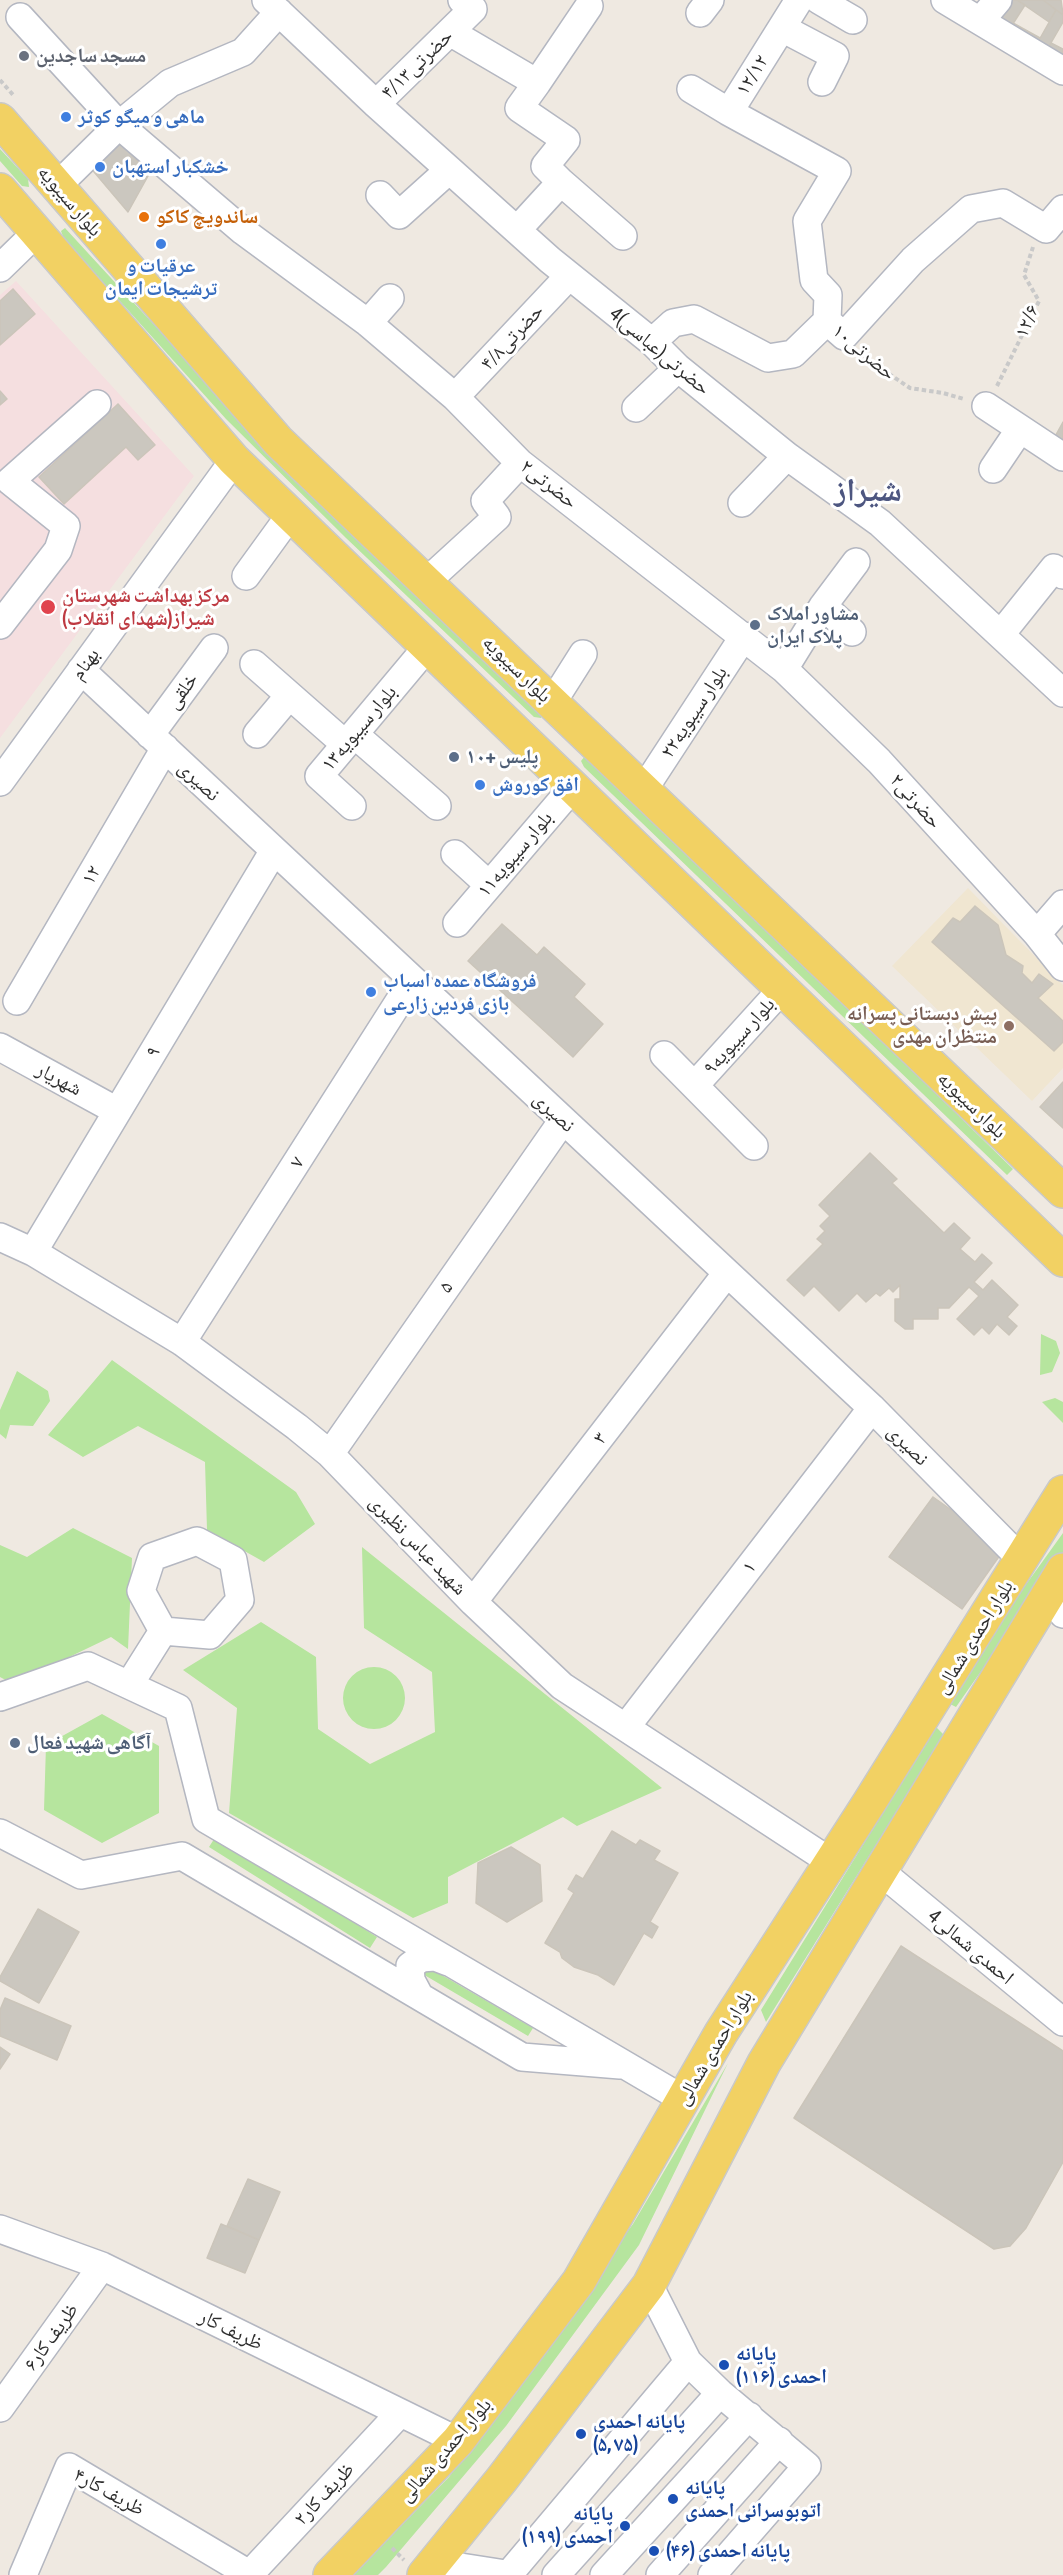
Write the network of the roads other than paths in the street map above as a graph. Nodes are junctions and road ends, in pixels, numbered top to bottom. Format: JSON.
{"nodes":[{"id":1,"x":462,"y":0,"type":"edge"},
{"id":2,"x":799,"y":0,"type":"edge"},
{"id":3,"x":819,"y":0,"type":"edge"},
{"id":4,"x":945,"y":0,"type":"edge"},
{"id":5,"x":271,"y":3,"type":"edge"},
{"id":6,"x":590,"y":6,"type":"dead end"},
{"id":7,"x":990,"y":10,"type":"edge"},
{"id":8,"x":20,"y":17,"type":"dead end"},
{"id":9,"x":854,"y":20,"type":"dead end"},
{"id":10,"x":782,"y":28,"type":"junction"},
{"id":11,"x":450,"y":32,"type":"junction"},
{"id":12,"x":1063,"y":71,"type":"edge"},
{"id":13,"x":822,"y":82,"type":"dead end"},
{"id":14,"x":537,"y":83,"type":"junction"},
{"id":15,"x":691,"y":89,"type":"dead end"},
{"id":16,"x":376,"y":104,"type":"junction"},
{"id":17,"x":729,"y":112,"type":"junction"},
{"id":18,"x":0,"y":120,"type":"edge"},
{"id":19,"x":119,"y":125,"type":"junction"},
{"id":20,"x":449,"y":170,"type":"junction"},
{"id":21,"x":561,"y":182,"type":"junction"},
{"id":22,"x":0,"y":190,"type":"edge"},
{"id":23,"x":63,"y":193,"type":"junction"},
{"id":24,"x":380,"y":195,"type":"dead end"},
{"id":25,"x":1055,"y":219,"type":"edge"},
{"id":26,"x":517,"y":230,"type":"junction"},
{"id":27,"x":37,"y":232,"type":"junction"},
{"id":28,"x":623,"y":236,"type":"dead end"},
{"id":29,"x":0,"y":268,"type":"edge"},
{"id":30,"x":570,"y":276,"type":"junction"},
{"id":31,"x":390,"y":298,"type":"dead end"},
{"id":32,"x":368,"y":323,"type":"junction"},
{"id":33,"x":835,"y":328,"type":"junction"},
{"id":34,"x":652,"y":342,"type":"junction"},
{"id":35,"x":678,"y":368,"type":"junction"},
{"id":36,"x":455,"y":398,"type":"junction"},
{"id":37,"x":97,"y":404,"type":"dead end"},
{"id":38,"x":986,"y":406,"type":"road end"},
{"id":39,"x":636,"y":408,"type":"dead end"},
{"id":40,"x":1020,"y":429,"type":"junction"},
{"id":41,"x":787,"y":456,"type":"junction"},
{"id":42,"x":1063,"y":457,"type":"edge"},
{"id":43,"x":234,"y":460,"type":"junction"},
{"id":44,"x":520,"y":463,"type":"junction"},
{"id":45,"x":993,"y":469,"type":"dead end"},
{"id":46,"x":742,"y":503,"type":"dead end"},
{"id":47,"x":291,"y":514,"type":"junction"},
{"id":48,"x":856,"y":562,"type":"dead end"},
{"id":49,"x":1063,"y":575,"type":"edge"},
{"id":50,"x":246,"y":576,"type":"dead end"},
{"id":51,"x":426,"y":582,"type":"junction"},
{"id":52,"x":823,"y":606,"type":"junction"},
{"id":53,"x":1,"y":618,"type":"edge"},
{"id":54,"x":852,"y":633,"type":"dead end"},
{"id":55,"x":1001,"y":634,"type":"junction"},
{"id":56,"x":744,"y":636,"type":"junction"},
{"id":57,"x":428,"y":646,"type":"junction"},
{"id":58,"x":214,"y":648,"type":"dead end"},
{"id":59,"x":583,"y":654,"type":"dead end"},
{"id":60,"x":254,"y":664,"type":"dead end"},
{"id":61,"x":784,"y":669,"type":"junction"},
{"id":62,"x":81,"y":670,"type":"junction"},
{"id":63,"x":1063,"y":693,"type":"edge"},
{"id":64,"x":289,"y":696,"type":"junction"},
{"id":65,"x":552,"y":703,"type":"junction"},
{"id":66,"x":580,"y":729,"type":"junction"},
{"id":67,"x":257,"y":734,"type":"dead end"},
{"id":68,"x":350,"y":739,"type":"junction"},
{"id":69,"x":157,"y":742,"type":"junction"},
{"id":70,"x":550,"y":763,"type":"junction"},
{"id":71,"x":0,"y":782,"type":"edge"},
{"id":72,"x":574,"y":786,"type":"junction"},
{"id":73,"x":644,"y":789,"type":"junction"},
{"id":74,"x":352,"y":806,"type":"dead end"},
{"id":75,"x":437,"y":806,"type":"dead end"},
{"id":76,"x":273,"y":852,"type":"junction"},
{"id":77,"x":454,"y":854,"type":"dead end"},
{"id":78,"x":489,"y":885,"type":"junction"},
{"id":79,"x":1063,"y":904,"type":"edge"},
{"id":80,"x":457,"y":922,"type":"dead end"},
{"id":81,"x":1037,"y":934,"type":"junction"},
{"id":82,"x":1063,"y":967,"type":"edge"},
{"id":83,"x":412,"y":981,"type":"junction"},
{"id":84,"x":783,"y":988,"type":"junction"},
{"id":85,"x":17,"y":1001,"type":"dead end"},
{"id":86,"x":0,"y":1047,"type":"edge"},
{"id":87,"x":664,"y":1055,"type":"dead end"},
{"id":88,"x":695,"y":1084,"type":"junction"},
{"id":89,"x":117,"y":1111,"type":"junction"},
{"id":90,"x":563,"y":1120,"type":"junction"},
{"id":91,"x":754,"y":1146,"type":"dead end"},
{"id":92,"x":1024,"y":1154,"type":"junction"},
{"id":93,"x":1063,"y":1164,"type":"edge"},
{"id":94,"x":1063,"y":1191,"type":"edge"},
{"id":95,"x":0,"y":1237,"type":"edge"},
{"id":96,"x":33,"y":1252,"type":"junction"},
{"id":97,"x":1061,"y":1263,"type":"edge"},
{"id":98,"x":727,"y":1274,"type":"junction"},
{"id":99,"x":182,"y":1342,"type":"junction"},
{"id":100,"x":872,"y":1408,"type":"junction"},
{"id":101,"x":330,"y":1455,"type":"junction"},
{"id":102,"x":1063,"y":1492,"type":"edge"},
{"id":103,"x":1022,"y":1560,"type":"junction"},
{"id":104,"x":1058,"y":1592,"type":"edge"},
{"id":105,"x":473,"y":1602,"type":"junction"},
{"id":106,"x":163,"y":1631,"type":"dead end"},
{"id":107,"x":129,"y":1685,"type":"junction"},
{"id":108,"x":0,"y":1697,"type":"edge"},
{"id":109,"x":626,"y":1726,"type":"junction"},
{"id":110,"x":0,"y":1833,"type":"edge"},
{"id":111,"x":831,"y":1862,"type":"junction"},
{"id":112,"x":880,"y":1871,"type":"junction"},
{"id":113,"x":378,"y":1920,"type":"junction"},
{"id":114,"x":340,"y":1949,"type":"junction"},
{"id":115,"x":449,"y":1962,"type":"junction"},
{"id":116,"x":418,"y":1995,"type":"junction"},
{"id":117,"x":1062,"y":2019,"type":"edge"},
{"id":118,"x":721,"y":2033,"type":"junction"},
{"id":119,"x":764,"y":2063,"type":"junction"},
{"id":120,"x":627,"y":2066,"type":"junction"},
{"id":121,"x":683,"y":2099,"type":"junction"},
{"id":122,"x":0,"y":2229,"type":"edge"},
{"id":123,"x":102,"y":2266,"type":"junction"},
{"id":124,"x":649,"y":2286,"type":"junction"},
{"id":125,"x":688,"y":2362,"type":"junction"},
{"id":126,"x":720,"y":2393,"type":"junction"},
{"id":127,"x":0,"y":2408,"type":"edge"},
{"id":128,"x":400,"y":2413,"type":"junction"},
{"id":129,"x":748,"y":2416,"type":"junction"},
{"id":130,"x":779,"y":2440,"type":"junction"},
{"id":131,"x":458,"y":2441,"type":"junction"},
{"id":132,"x":430,"y":2570,"type":"edge"},
{"id":133,"x":511,"y":2574,"type":"edge"},
{"id":134,"x":22,"y":2575,"type":"edge"},
{"id":135,"x":249,"y":2575,"type":"edge"},
{"id":136,"x":330,"y":2575,"type":"edge"},
{"id":137,"x":556,"y":2575,"type":"edge"},
{"id":138,"x":604,"y":2575,"type":"edge"},
{"id":139,"x":660,"y":2575,"type":"edge"},
{"id":140,"x":712,"y":2575,"type":"edge"}],
"edges":[{"from":1,"to":11,"type":"street","name":"حضرتی۴/۱۳"},
{"from":2,"to":10,"type":"street","name":"۱۲/۱۲"},
{"from":3,"to":9,"type":"street"},
{"from":4,"to":7,"type":"street"},
{"from":5,"to":16,"type":"street","name":"4حضرتی(عباسی)"},
{"from":5,"to":19,"type":"street"},
{"from":6,"to":14,"type":"street"},
{"from":7,"to":12,"type":"street"},
{"from":8,"to":19,"type":"street","name":"حضرتی۲"},
{"from":10,"to":13,"type":"street"},
{"from":10,"to":17,"type":"street","name":"۱۲/۱۲"},
{"from":11,"to":14,"type":"street"},
{"from":11,"to":16,"type":"street","name":"حضرتی۴/۱۳"},
{"from":14,"to":21,"type":"street"},
{"from":15,"to":17,"type":"street","name":"۱۲/۱۲"},
{"from":16,"to":20,"type":"street","name":"4حضرتی(عباسی)"},
{"from":17,"to":33,"type":"street"},
{"from":18,"to":23,"type":"main road","name":"بلوار سیبویه"},
{"from":19,"to":23,"type":"street"},
{"from":19,"to":32,"type":"street","name":"حضرتی۲"},
{"from":20,"to":24,"type":"street"},
{"from":20,"to":26,"type":"street","name":"4حضرتی(عباسی)"},
{"from":21,"to":26,"type":"street"},
{"from":21,"to":28,"type":"street"},
{"from":22,"to":27,"type":"main road"},
{"from":23,"to":27,"type":"main road"},
{"from":23,"to":51,"type":"main road","name":"بلوار سیبویه"},
{"from":25,"to":33,"type":"street"},
{"from":26,"to":30,"type":"street","name":"4حضرتی(عباسی)"},
{"from":27,"to":29,"type":"street"},
{"from":27,"to":43,"type":"main road"},
{"from":30,"to":34,"type":"street","name":"4حضرتی(عباسی)"},
{"from":30,"to":36,"type":"street","name":"حضرتی۴/۸"},
{"from":31,"to":32,"type":"street"},
{"from":32,"to":36,"type":"street","name":"حضرتی۲"},
{"from":33,"to":34,"type":"street"},
{"from":34,"to":35,"type":"street","name":"4حضرتی(عباسی)"},
{"from":35,"to":39,"type":"street"},
{"from":35,"to":41,"type":"street","name":"4حضرتی(عباسی)"},
{"from":36,"to":44,"type":"street","name":"حضرتی۲"},
{"from":37,"to":53,"type":"street"},
{"from":38,"to":40,"type":"street"},
{"from":40,"to":42,"type":"street"},
{"from":40,"to":45,"type":"street"},
{"from":41,"to":46,"type":"street"},
{"from":41,"to":55,"type":"street","name":"4حضرتی(عباسی)"},
{"from":43,"to":47,"type":"main road"},
{"from":43,"to":62,"type":"street","name":"بهنام"},
{"from":44,"to":51,"type":"street"},
{"from":44,"to":56,"type":"street","name":"حضرتی۲"},
{"from":47,"to":50,"type":"street"},
{"from":47,"to":57,"type":"main road"},
{"from":48,"to":52,"type":"street"},
{"from":49,"to":55,"type":"street"},
{"from":51,"to":65,"type":"main road","name":"بلوار سیبویه"},
{"from":52,"to":54,"type":"street"},
{"from":52,"to":61,"type":"street"},
{"from":55,"to":63,"type":"street","name":"4حضرتی(عباسی)"},
{"from":56,"to":61,"type":"street","name":"حضرتی۲"},
{"from":56,"to":73,"type":"street","name":"بلوار سیبویه۲۲"},
{"from":57,"to":68,"type":"street","name":"بلوار سیبویه۱۳"},
{"from":57,"to":70,"type":"main road"},
{"from":58,"to":69,"type":"street","name":"خلقی"},
{"from":59,"to":65,"type":"street"},
{"from":60,"to":64,"type":"street"},
{"from":61,"to":81,"type":"street","name":"حضرتی۲"},
{"from":62,"to":69,"type":"street","name":"نصیری"},
{"from":62,"to":71,"type":"street","name":"بهنام"},
{"from":64,"to":67,"type":"street"},
{"from":64,"to":68,"type":"street"},
{"from":65,"to":66,"type":"main road","name":"بلوار سیبویه"},
{"from":66,"to":70,"type":"main road"},
{"from":66,"to":73,"type":"main road","name":"بلوار سیبویه"},
{"from":68,"to":74,"type":"street","name":"بلوار سیبویه۱۳"},
{"from":68,"to":75,"type":"street"},
{"from":69,"to":76,"type":"street","name":"نصیری"},
{"from":69,"to":85,"type":"street","name":"۱۲"},
{"from":70,"to":72,"type":"main road"},
{"from":72,"to":78,"type":"street","name":"بلوار سیبویه۱۱"},
{"from":72,"to":84,"type":"main road"},
{"from":73,"to":92,"type":"main road","name":"بلوار سیبویه"},
{"from":76,"to":83,"type":"street","name":"نصیری"},
{"from":76,"to":89,"type":"street","name":"۹"},
{"from":77,"to":78,"type":"street"},
{"from":78,"to":80,"type":"street","name":"بلوار سیبویه۱۱"},
{"from":79,"to":81,"type":"street"},
{"from":81,"to":82,"type":"street","name":"حضرتی۲"},
{"from":83,"to":90,"type":"street","name":"نصیری"},
{"from":83,"to":99,"type":"street","name":"۷"},
{"from":84,"to":88,"type":"street","name":"بلوار سیبویه۹"},
{"from":84,"to":97,"type":"main road"},
{"from":86,"to":89,"type":"street","name":"شهریار"},
{"from":87,"to":88,"type":"street"},
{"from":88,"to":91,"type":"street"},
{"from":89,"to":96,"type":"street","name":"۹"},
{"from":90,"to":98,"type":"street","name":"نصیری"},
{"from":90,"to":101,"type":"street","name":"۵"},
{"from":92,"to":93,"type":"main road"},
{"from":92,"to":94,"type":"main road","name":"بلوار سیبویه"},
{"from":95,"to":96,"type":"street","name":"شهید عباس نظیری"},
{"from":96,"to":99,"type":"street","name":"شهید عباس نظیری"},
{"from":98,"to":100,"type":"street","name":"نصیری"},
{"from":98,"to":105,"type":"street","name":"۳"},
{"from":99,"to":101,"type":"street","name":"شهید عباس نظیری"},
{"from":100,"to":103,"type":"street","name":"نصیری"},
{"from":100,"to":109,"type":"street","name":"۱"},
{"from":101,"to":105,"type":"street","name":"شهید عباس نظیری"},
{"from":102,"to":103,"type":"main road","name":"بلوار احمدی شمالی"},
{"from":103,"to":111,"type":"main road","name":"بلوار احمدی شمالی"},
{"from":104,"to":112,"type":"main road","name":"بلوار احمدی شمالی"},
{"from":105,"to":109,"type":"street","name":"شهید عباس نظیری"},
{"from":106,"to":107,"type":"street"},
{"from":107,"to":108,"type":"street"},
{"from":107,"to":113,"type":"street"},
{"from":109,"to":111,"type":"street","name":"شهید عباس نظیری"},
{"from":110,"to":114,"type":"street"},
{"from":111,"to":118,"type":"main road","name":"بلوار احمدی شمالی"},
{"from":112,"to":117,"type":"street","name":"4احمدی شمالی"},
{"from":112,"to":119,"type":"main road","name":"بلوار احمدی شمالی"},
{"from":113,"to":114,"type":"street"},
{"from":113,"to":115,"type":"street"},
{"from":114,"to":116,"type":"street"},
{"from":115,"to":116,"type":"street"},
{"from":115,"to":120,"type":"street"},
{"from":116,"to":120,"type":"street"},
{"from":118,"to":119,"type":"main road"},
{"from":118,"to":121,"type":"main road","name":"بلوار احمدی شمالی"},
{"from":119,"to":124,"type":"main road","name":"بلوار احمدی شمالی"},
{"from":120,"to":121,"type":"street"},
{"from":121,"to":131,"type":"main road","name":"بلوار احمدی شمالی"},
{"from":122,"to":123,"type":"street","name":"ظریف کار"},
{"from":123,"to":127,"type":"street","name":"ظریف کار۶"},
{"from":123,"to":128,"type":"street","name":"ظریف کار"},
{"from":124,"to":125,"type":"street"},
{"from":124,"to":132,"type":"main road","name":"بلوار احمدی شمالی"},
{"from":125,"to":126,"type":"street"},
{"from":125,"to":133,"type":"street"},
{"from":126,"to":129,"type":"street"},
{"from":126,"to":137,"type":"street"},
{"from":128,"to":131,"type":"street","name":"ظریف کار"},
{"from":128,"to":135,"type":"street","name":"۲ظریف کار"},
{"from":129,"to":130,"type":"street"},
{"from":129,"to":138,"type":"street"},
{"from":130,"to":139,"type":"street"},
{"from":130,"to":140,"type":"street"},
{"from":131,"to":136,"type":"main road","name":"بلوار احمدی شمالی"},
{"from":132,"to":133,"type":"street"},
{"from":134,"to":135,"type":"street","name":"ظریف کار۴"}]}
